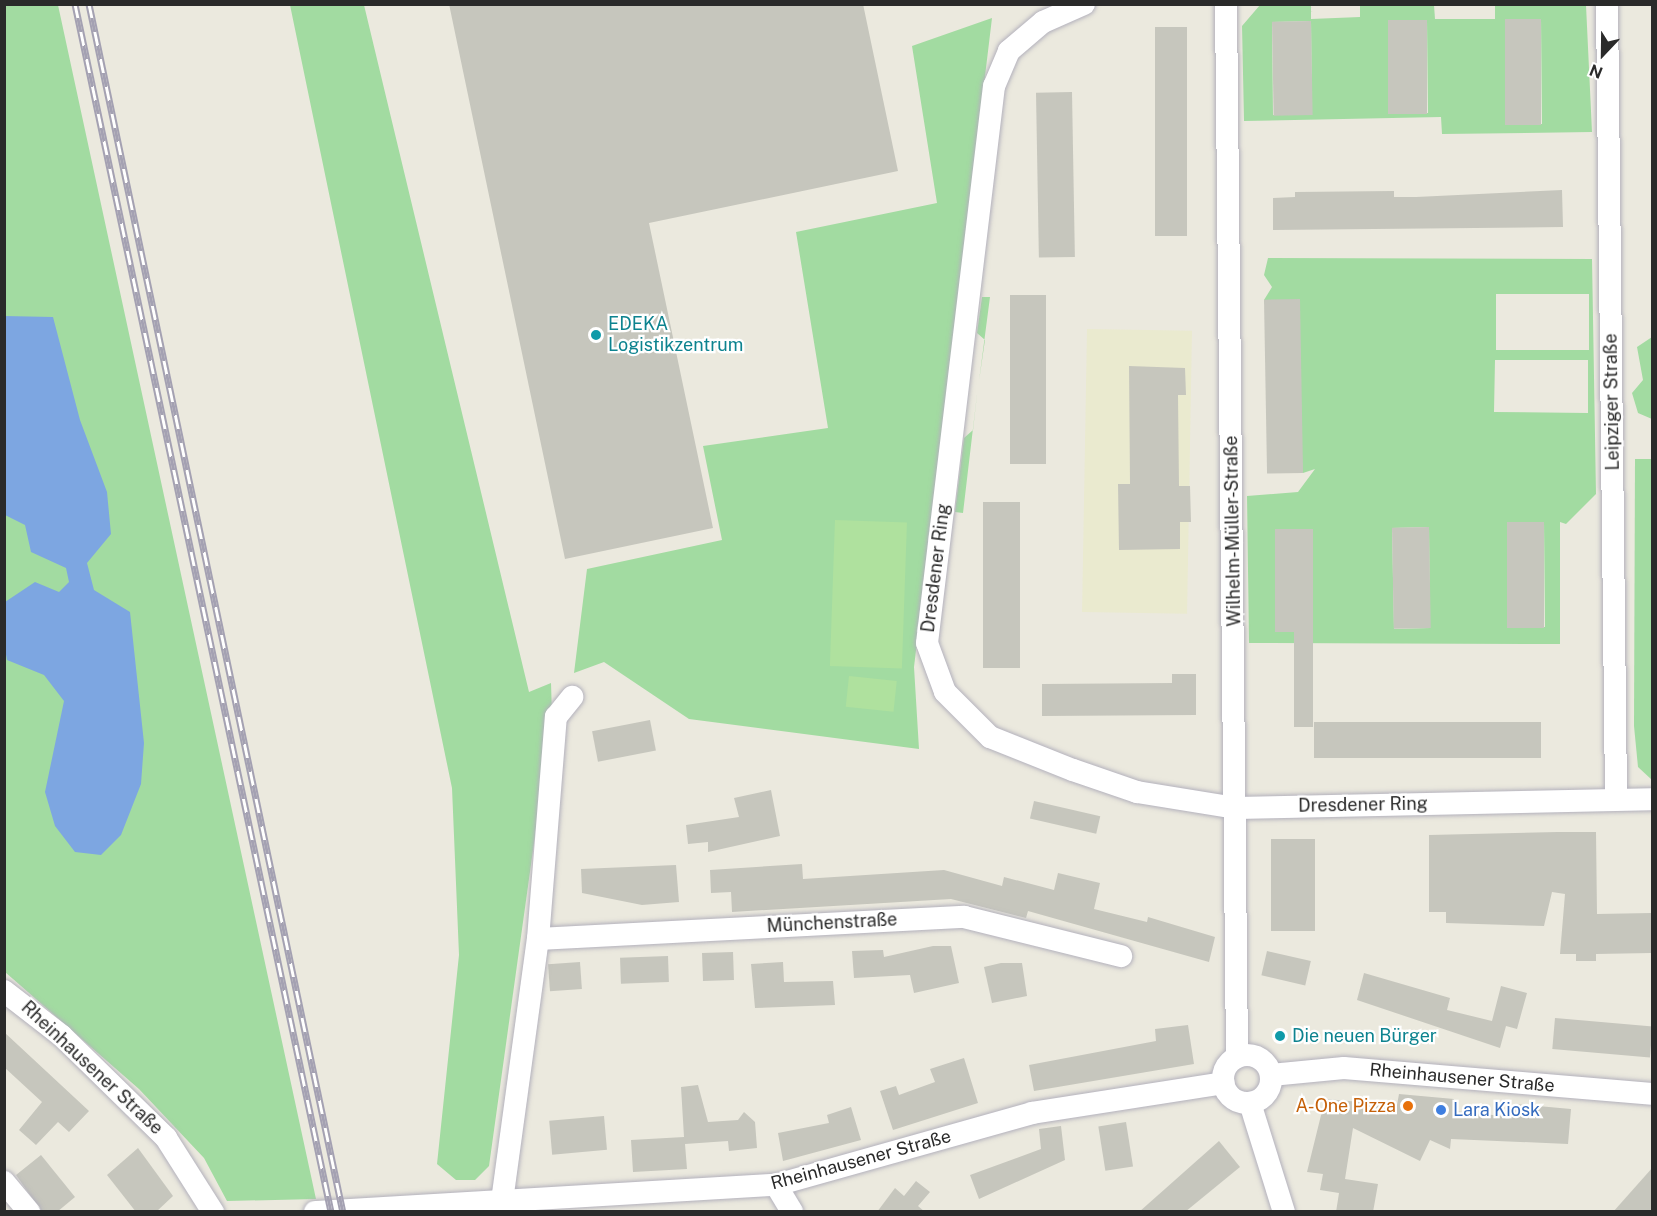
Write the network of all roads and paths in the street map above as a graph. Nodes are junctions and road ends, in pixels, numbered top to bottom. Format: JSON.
{"nodes":[{"id":1,"x":1084,"y":4,"type":"edge"},
{"id":2,"x":1226,"y":4,"type":"edge"},
{"id":3,"x":1607,"y":4,"type":"edge"},
{"id":4,"x":572,"y":697,"type":"dead end"},
{"id":5,"x":1616,"y":799,"type":"junction"},
{"id":6,"x":1653,"y":799,"type":"edge"},
{"id":7,"x":1236,"y":808,"type":"junction"},
{"id":8,"x":538,"y":939,"type":"junction"},
{"id":9,"x":1121,"y":956,"type":"dead end"},
{"id":10,"x":4,"y":991,"type":"edge"},
{"id":11,"x":1237,"y":1057,"type":"junction"},
{"id":12,"x":1271,"y":1075,"type":"junction"},
{"id":13,"x":1224,"y":1083,"type":"junction"},
{"id":14,"x":1653,"y":1094,"type":"edge"},
{"id":15,"x":1250,"y":1103,"type":"junction"},
{"id":16,"x":4,"y":1182,"type":"edge"},
{"id":17,"x":776,"y":1185,"type":"junction"},
{"id":18,"x":502,"y":1201,"type":"junction"},
{"id":19,"x":547,"y":1206,"type":"edge"},
{"id":20,"x":29,"y":1212,"type":"edge"},
{"id":21,"x":213,"y":1212,"type":"edge"},
{"id":22,"x":315,"y":1212,"type":"edge"},
{"id":23,"x":792,"y":1212,"type":"edge"},
{"id":24,"x":1284,"y":1212,"type":"edge"}],
"edges":[{"from":1,"to":7,"type":"street","name":"Dresdener Ring"},
{"from":2,"to":7,"type":"street","name":"Wilhelm-Müller-Straße"},
{"from":3,"to":5,"type":"street","name":"Leipziger Straße"},
{"from":4,"to":8,"type":"street"},
{"from":5,"to":6,"type":"street","name":"Dresdener Ring"},
{"from":5,"to":7,"type":"street","name":"Dresdener Ring"},
{"from":7,"to":11,"type":"street","name":"Wilhelm-Müller-Straße"},
{"from":8,"to":9,"type":"street","name":"Münchenstraße"},
{"from":8,"to":18,"type":"street"},
{"from":10,"to":21,"type":"street","name":"Rheinhausener Straße"},
{"from":11,"to":12,"type":"street"},
{"from":11,"to":13,"type":"street"},
{"from":12,"to":14,"type":"street","name":"Rheinhausener Straße"},
{"from":12,"to":15,"type":"street"},
{"from":13,"to":15,"type":"street"},
{"from":13,"to":17,"type":"street","name":"Rheinhausener Straße"},
{"from":15,"to":24,"type":"street"},
{"from":16,"to":20,"type":"street"},
{"from":17,"to":19,"type":"street","name":"Rheinhausener Straße"},
{"from":17,"to":23,"type":"street"},
{"from":18,"to":19,"type":"street","name":"Rheinhausener Straße"},
{"from":18,"to":22,"type":"street","name":"Rheinhausener Straße"}]}
